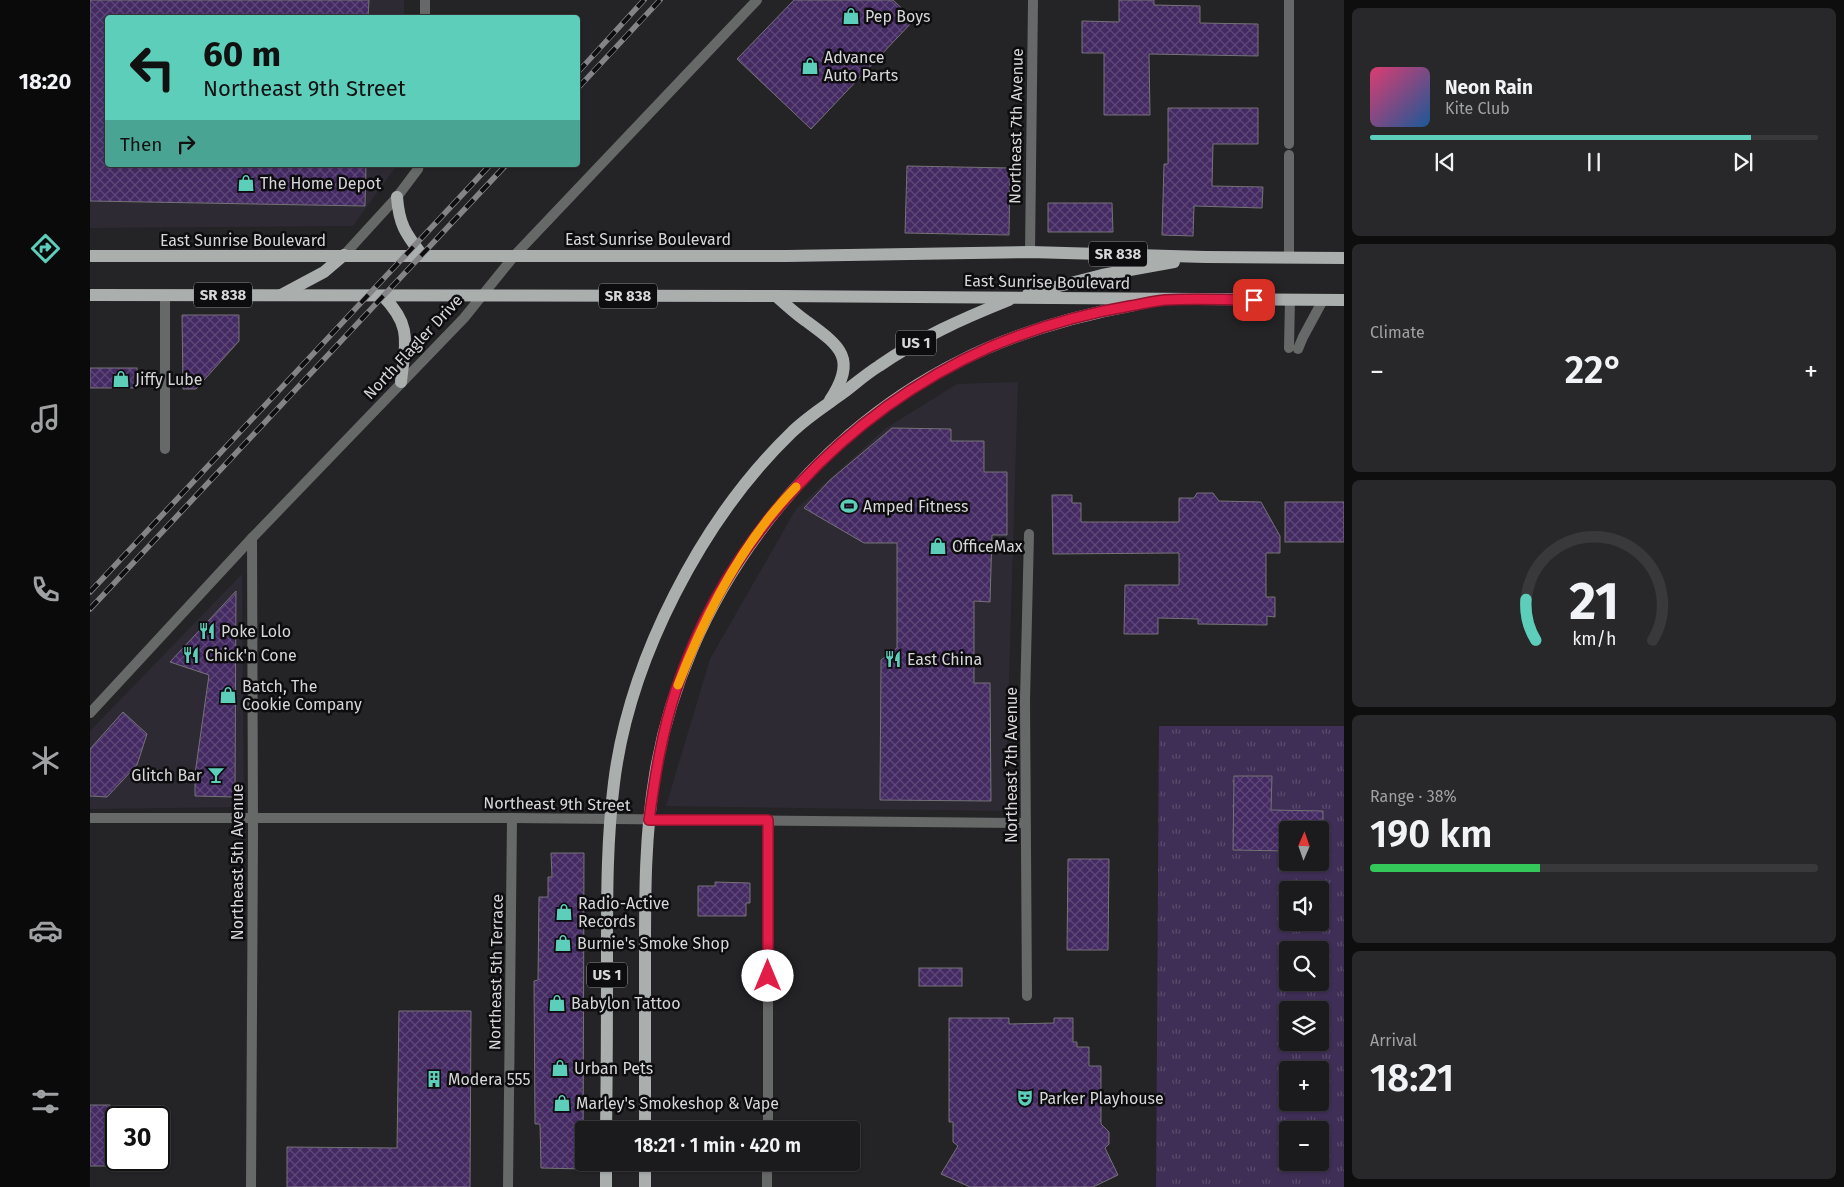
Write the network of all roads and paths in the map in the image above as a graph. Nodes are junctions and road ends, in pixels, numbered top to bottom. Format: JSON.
{"nodes":[{"id":1,"x":425,"y":0,"type":"edge"},
{"id":2,"x":757,"y":0,"type":"edge"},
{"id":3,"x":1033,"y":0,"type":"edge"},
{"id":4,"x":1288,"y":0,"type":"edge"},
{"id":5,"x":425,"y":15,"type":"edge"},
{"id":6,"x":1289,"y":144,"type":"dead end"},
{"id":7,"x":1289,"y":155,"type":"dead end"},
{"id":8,"x":418,"y":167,"type":"edge"},
{"id":9,"x":397,"y":197,"type":"junction"},
{"id":10,"x":1030,"y":252,"type":"junction"},
{"id":11,"x":344,"y":255,"type":"junction"},
{"id":12,"x":422,"y":255,"type":"junction"},
{"id":13,"x":515,"y":255,"type":"junction"},
{"id":14,"x":90,"y":256,"type":"edge"},
{"id":15,"x":1206,"y":257,"type":"junction"},
{"id":16,"x":1289,"y":257,"type":"junction"},
{"id":17,"x":1344,"y":258,"type":"edge"},
{"id":18,"x":90,"y":295,"type":"edge"},
{"id":19,"x":165,"y":295,"type":"junction"},
{"id":20,"x":281,"y":295,"type":"junction"},
{"id":21,"x":383,"y":296,"type":"junction"},
{"id":22,"x":481,"y":296,"type":"junction"},
{"id":23,"x":776,"y":296,"type":"junction"},
{"id":24,"x":1015,"y":297,"type":"junction"},
{"id":25,"x":1290,"y":299,"type":"junction"},
{"id":26,"x":1164,"y":300,"type":"junction"},
{"id":27,"x":1324,"y":300,"type":"junction"},
{"id":28,"x":1344,"y":300,"type":"edge"},
{"id":29,"x":401,"y":382,"type":"junction"},
{"id":30,"x":827,"y":405,"type":"junction"},
{"id":31,"x":166,"y":449,"type":"dead end"},
{"id":32,"x":1029,"y":534,"type":"dead end"},
{"id":33,"x":252,"y":538,"type":"junction"},
{"id":34,"x":90,"y":713,"type":"edge"},
{"id":35,"x":90,"y":818,"type":"edge"},
{"id":36,"x":253,"y":818,"type":"junction"},
{"id":37,"x":512,"y":818,"type":"junction"},
{"id":38,"x":610,"y":819,"type":"junction"},
{"id":39,"x":649,"y":820,"type":"junction"},
{"id":40,"x":768,"y":820,"type":"junction"},
{"id":41,"x":1025,"y":823,"type":"junction"},
{"id":42,"x":1027,"y":996,"type":"dead end"},
{"id":43,"x":606,"y":1121,"type":"edge"},
{"id":44,"x":645,"y":1121,"type":"edge"},
{"id":45,"x":768,"y":1121,"type":"edge"},
{"id":46,"x":606,"y":1171,"type":"edge"},
{"id":47,"x":645,"y":1171,"type":"edge"},
{"id":48,"x":768,"y":1171,"type":"edge"},
{"id":49,"x":251,"y":1187,"type":"edge"},
{"id":50,"x":508,"y":1187,"type":"edge"},
{"id":51,"x":606,"y":1187,"type":"edge"},
{"id":52,"x":645,"y":1187,"type":"edge"},
{"id":53,"x":768,"y":1187,"type":"edge"}],
"edges":[{"from":1,"to":5,"type":"street"},
{"from":2,"to":13,"type":"street","name":"North Flagler Drive"},
{"from":3,"to":10,"type":"street","name":"Northeast 7th Avenue"},
{"from":4,"to":6,"type":"street"},
{"from":7,"to":16,"type":"street"},
{"from":8,"to":9,"type":"street"},
{"from":9,"to":11,"type":"street"},
{"from":9,"to":12,"type":"main road"},
{"from":10,"to":13,"type":"main road","name":"East Sunrise Boulevard","number":"SR 838"},
{"from":10,"to":15,"type":"main road","name":"East Sunrise Boulevard","number":"SR 838"},
{"from":11,"to":12,"type":"main road","name":"East Sunrise Boulevard","number":"SR 838"},
{"from":11,"to":14,"type":"main road","name":"East Sunrise Boulevard","number":"SR 838"},
{"from":11,"to":20,"type":"main road"},
{"from":12,"to":13,"type":"main road","name":"East Sunrise Boulevard","number":"SR 838"},
{"from":13,"to":22,"type":"street","name":"North Flagler Drive"},
{"from":15,"to":16,"type":"main road"},
{"from":15,"to":24,"type":"main road"},
{"from":16,"to":17,"type":"main road"},
{"from":18,"to":19,"type":"main road","name":"East Sunrise Boulevard","number":"SR 838"},
{"from":19,"to":20,"type":"main road","name":"East Sunrise Boulevard","number":"SR 838"},
{"from":19,"to":31,"type":"street"},
{"from":20,"to":21,"type":"main road","name":"East Sunrise Boulevard","number":"SR 838"},
{"from":21,"to":22,"type":"main road","name":"East Sunrise Boulevard","number":"SR 838"},
{"from":21,"to":29,"type":"main road"},
{"from":22,"to":23,"type":"main road","name":"East Sunrise Boulevard","number":"SR 838"},
{"from":22,"to":29,"type":"street","name":"North Flagler Drive"},
{"from":23,"to":24,"type":"main road","name":"East Sunrise Boulevard","number":"SR 838"},
{"from":23,"to":30,"type":"main road"},
{"from":24,"to":26,"type":"main road","name":"East Sunrise Boulevard","number":"SR 838"},
{"from":24,"to":30,"type":"main road","number":"US 1"},
{"from":25,"to":26,"type":"main road","number":"US 1"},
{"from":25,"to":27,"type":"main road","number":"US 1"},
{"from":25,"to":27,"type":"street"},
{"from":26,"to":39,"type":"main road","number":"US 1"},
{"from":27,"to":28,"type":"main road","number":"US 1"},
{"from":29,"to":33,"type":"street","name":"North Flagler Drive"},
{"from":30,"to":38,"type":"main road","number":"US 1"},
{"from":32,"to":41,"type":"street","name":"Northeast 7th Avenue"},
{"from":33,"to":34,"type":"street","name":"North Flagler Drive"},
{"from":33,"to":36,"type":"street","name":"Northeast 5th Avenue"},
{"from":35,"to":36,"type":"street","name":"Northeast 9th Street"},
{"from":36,"to":37,"type":"street","name":"Northeast 9th Street"},
{"from":36,"to":49,"type":"street","name":"Northeast 5th Avenue"},
{"from":37,"to":38,"type":"street","name":"Northeast 9th Street"},
{"from":37,"to":50,"type":"street","name":"Northeast 5th Terrace"},
{"from":38,"to":39,"type":"street","name":"Northeast 9th Street"},
{"from":38,"to":43,"type":"main road","number":"US 1"},
{"from":39,"to":40,"type":"street","name":"Northeast 9th Street"},
{"from":39,"to":44,"type":"main road","number":"US 1"},
{"from":40,"to":41,"type":"street","name":"Northeast 9th Street"},
{"from":40,"to":45,"type":"street"},
{"from":41,"to":42,"type":"street","name":"Northeast 7th Avenue"},
{"from":46,"to":51,"type":"main road"},
{"from":47,"to":52,"type":"main road"},
{"from":48,"to":53,"type":"street"}]}
